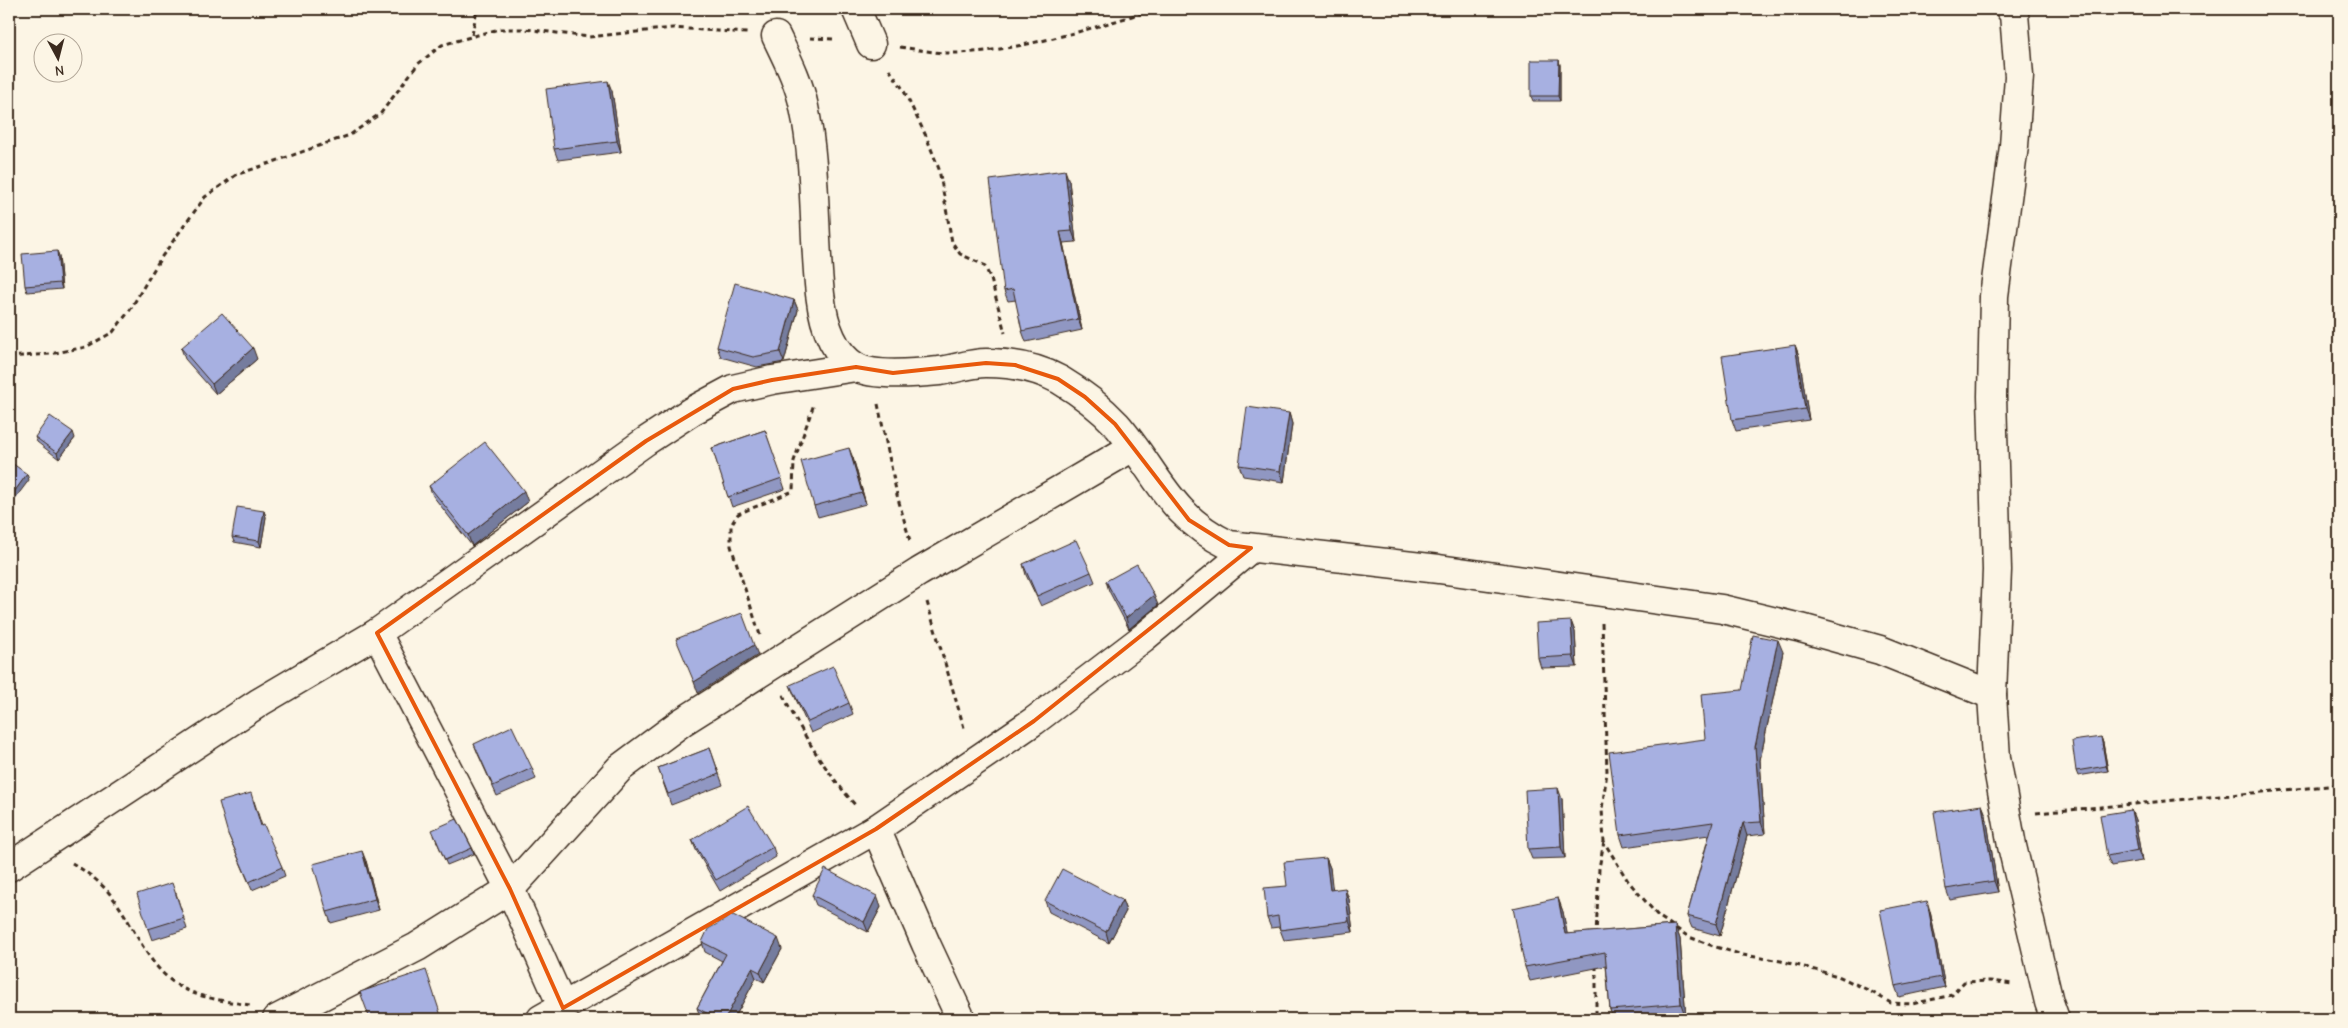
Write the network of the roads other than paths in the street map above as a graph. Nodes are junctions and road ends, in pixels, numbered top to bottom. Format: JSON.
{"nodes":[{"id":1,"x":856,"y":9,"type":"edge"},
{"id":2,"x":2018,"y":10,"type":"edge"},
{"id":3,"x":776,"y":36,"type":"road end"},
{"id":4,"x":871,"y":44,"type":"road end"},
{"id":5,"x":863,"y":369,"type":"junction"},
{"id":6,"x":1133,"y":447,"type":"junction"},
{"id":7,"x":1251,"y":548,"type":"junction"},
{"id":8,"x":377,"y":633,"type":"junction"},
{"id":9,"x":1992,"y":695,"type":"junction"},
{"id":10,"x":876,"y":829,"type":"junction"},
{"id":11,"x":9,"y":866,"type":"edge"},
{"id":12,"x":510,"y":889,"type":"junction"},
{"id":13,"x":2052,"y":1011,"type":"edge"},
{"id":14,"x":552,"y":1014,"type":"edge"},
{"id":15,"x":284,"y":1016,"type":"edge"},
{"id":16,"x":961,"y":1019,"type":"edge"}],
"edges":[{"from":1,"to":4,"type":"street"},
{"from":2,"to":9,"type":"street"},
{"from":3,"to":5,"type":"street"},
{"from":5,"to":6,"type":"street"},
{"from":5,"to":8,"type":"street"},
{"from":6,"to":7,"type":"street"},
{"from":6,"to":12,"type":"street"},
{"from":7,"to":9,"type":"street"},
{"from":7,"to":10,"type":"street"},
{"from":8,"to":11,"type":"street"},
{"from":8,"to":12,"type":"street"},
{"from":9,"to":13,"type":"street"},
{"from":10,"to":14,"type":"street"},
{"from":10,"to":16,"type":"street"},
{"from":12,"to":14,"type":"street"},
{"from":12,"to":15,"type":"street"}]}
